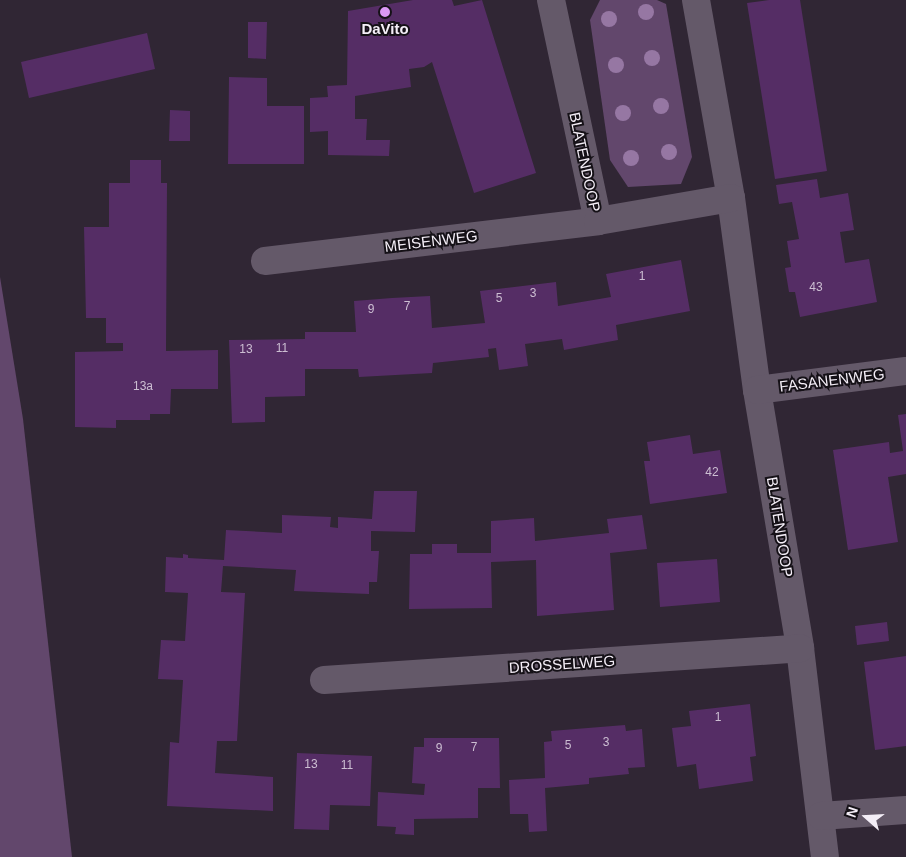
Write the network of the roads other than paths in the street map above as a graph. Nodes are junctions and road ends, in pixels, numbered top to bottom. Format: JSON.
{"nodes":[{"id":1,"x":551,"y":0,"type":"edge"},
{"id":2,"x":696,"y":0,"type":"edge"},
{"id":3,"x":731,"y":198,"type":"junction"},
{"id":4,"x":598,"y":221,"type":"junction"},
{"id":5,"x":265,"y":261,"type":"dead end"},
{"id":6,"x":906,"y":371,"type":"edge"},
{"id":7,"x":757,"y":390,"type":"junction"},
{"id":8,"x":800,"y":648,"type":"junction"},
{"id":9,"x":324,"y":680,"type":"dead end"},
{"id":10,"x":906,"y":810,"type":"edge"},
{"id":11,"x":820,"y":816,"type":"junction"},
{"id":12,"x":824,"y":857,"type":"edge"}],
"edges":[{"from":1,"to":4,"type":"street","name":"BLATENDOOP"},
{"from":2,"to":3,"type":"street","name":"BLATENDOOP"},
{"from":3,"to":4,"type":"street","name":"BLATENDOOP"},
{"from":3,"to":7,"type":"street","name":"BLATENDOOP"},
{"from":4,"to":5,"type":"street","name":"MEISENWEG"},
{"from":6,"to":7,"type":"street","name":"FASANENWEG"},
{"from":7,"to":8,"type":"street","name":"BLATENDOOP"},
{"from":8,"to":9,"type":"street","name":"DROSSELWEG"},
{"from":8,"to":11,"type":"street","name":"BLATENDOOP"},
{"from":10,"to":11,"type":"street"},
{"from":11,"to":12,"type":"street","name":"BLATENDOOP"}]}
